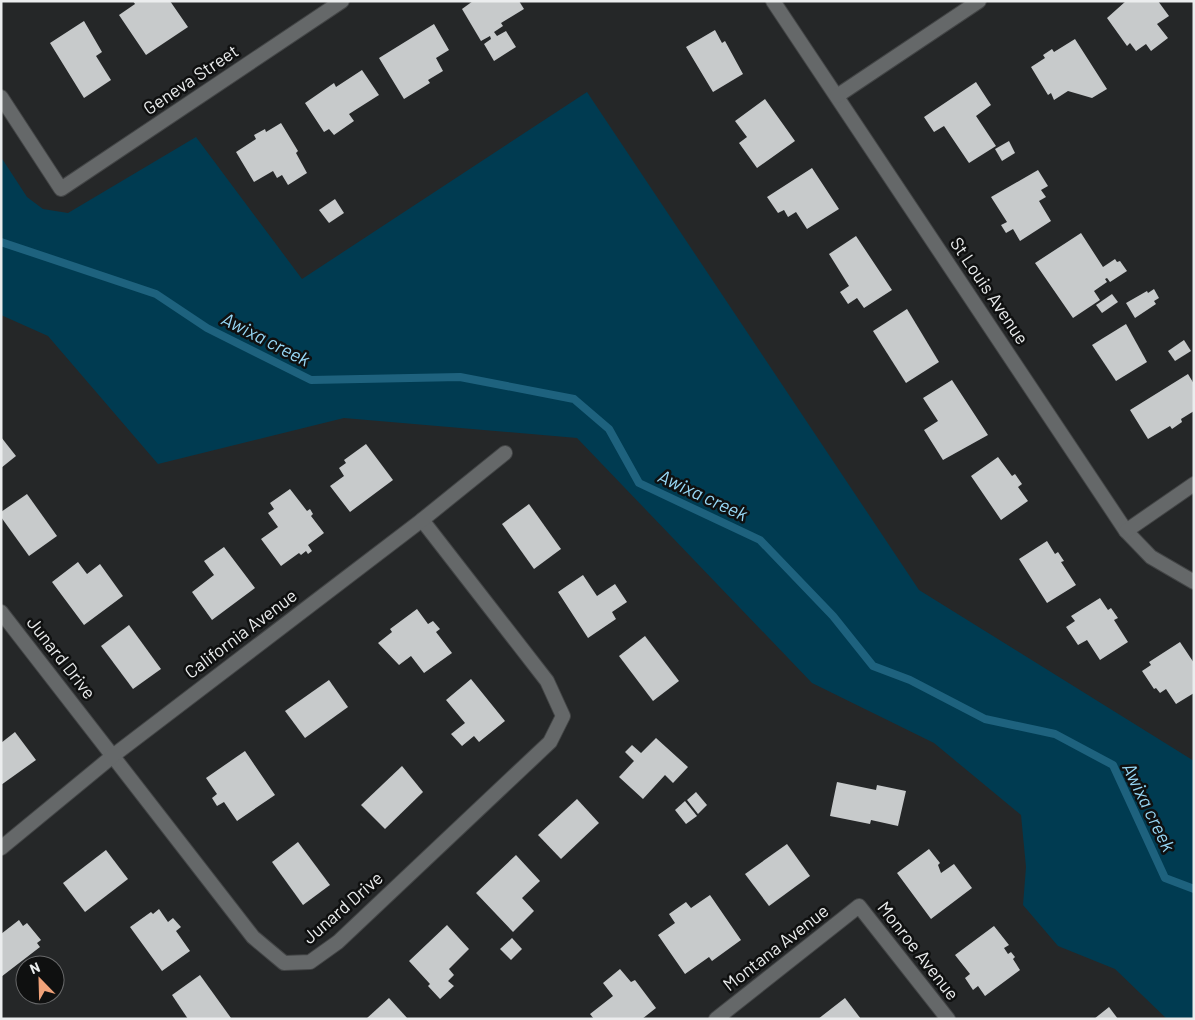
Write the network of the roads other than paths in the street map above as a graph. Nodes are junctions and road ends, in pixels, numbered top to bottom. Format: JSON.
{"nodes":[{"id":1,"x":342,"y":1,"type":"edge"},
{"id":2,"x":773,"y":1,"type":"edge"},
{"id":3,"x":979,"y":1,"type":"edge"},
{"id":4,"x":837,"y":96,"type":"junction"},
{"id":5,"x":1,"y":97,"type":"edge"},
{"id":6,"x":505,"y":453,"type":"dead end"},
{"id":7,"x":1194,"y":484,"type":"edge"},
{"id":8,"x":422,"y":520,"type":"junction"},
{"id":9,"x":1126,"y":531,"type":"junction"},
{"id":10,"x":1194,"y":582,"type":"edge"},
{"id":11,"x":1,"y":612,"type":"edge"},
{"id":12,"x":114,"y":755,"type":"junction"},
{"id":13,"x":1,"y":848,"type":"edge"},
{"id":14,"x":859,"y":906,"type":"joint"},
{"id":15,"x":716,"y":1019,"type":"edge"},
{"id":16,"x":948,"y":1019,"type":"edge"}],
"edges":[{"from":1,"to":5,"type":"street","name":"Geneva Street"},
{"from":2,"to":4,"type":"street","name":"St Louis Avenue"},
{"from":3,"to":4,"type":"street"},
{"from":4,"to":9,"type":"street","name":"St Louis Avenue"},
{"from":6,"to":8,"type":"street","name":"California Avenue"},
{"from":7,"to":9,"type":"street"},
{"from":8,"to":12,"type":"street","name":"California Avenue"},
{"from":8,"to":12,"type":"street","name":"Junard Drive"},
{"from":9,"to":10,"type":"street","name":"St Louis Avenue"},
{"from":11,"to":12,"type":"street","name":"Junard Drive"},
{"from":12,"to":13,"type":"street","name":"California Avenue"},
{"from":14,"to":15,"type":"street","name":"Montana Avenue"},
{"from":14,"to":16,"type":"street","name":"Monroe Avenue"}]}
